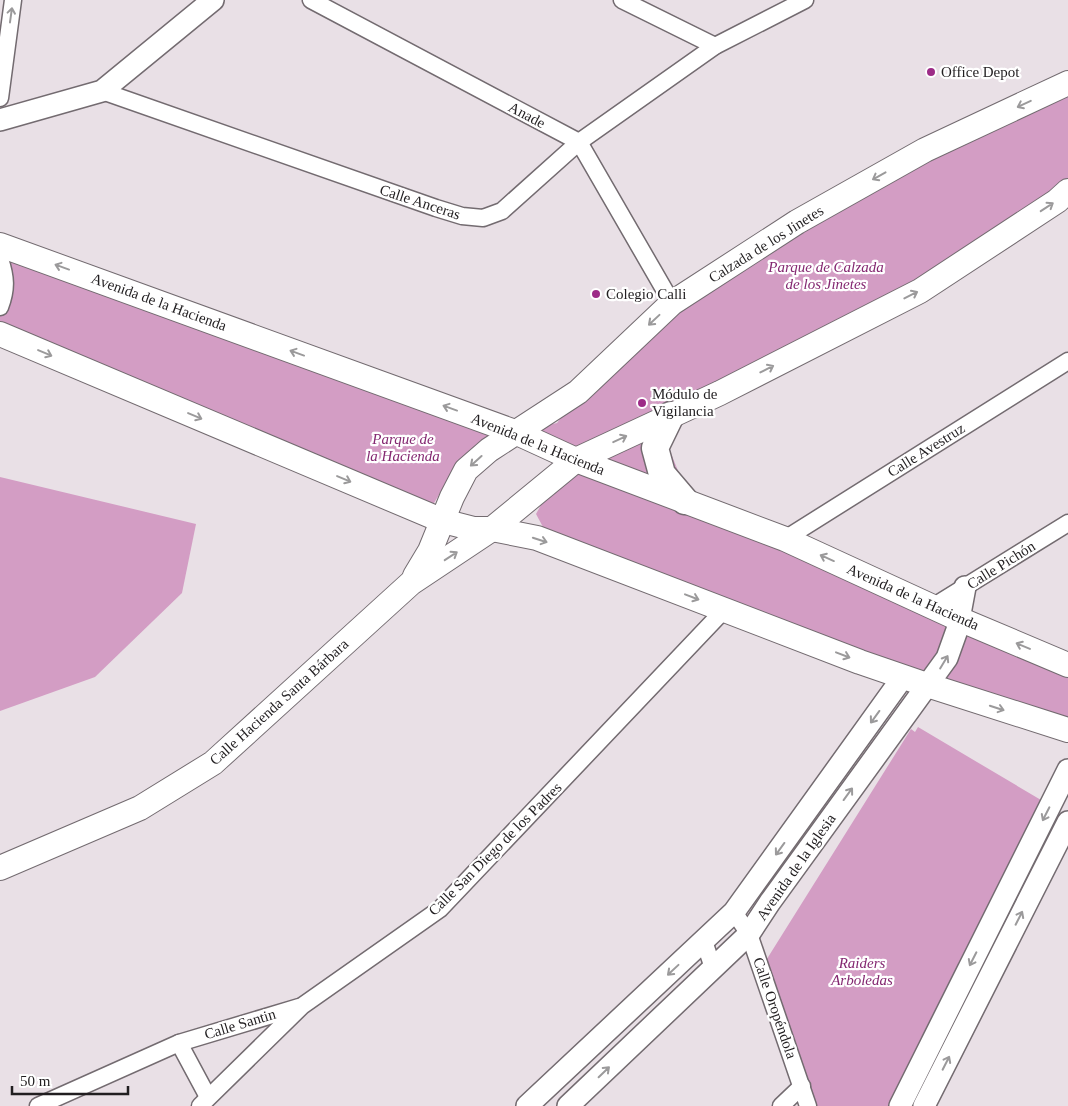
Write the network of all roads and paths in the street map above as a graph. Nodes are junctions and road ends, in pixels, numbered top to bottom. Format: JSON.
{"nodes":[{"id":1,"x":13,"y":0,"type":"edge"},
{"id":2,"x":213,"y":0,"type":"edge"},
{"id":3,"x":312,"y":0,"type":"edge"},
{"id":4,"x":622,"y":0,"type":"edge"},
{"id":5,"x":805,"y":0,"type":"edge"},
{"id":6,"x":715,"y":46,"type":"junction"},
{"id":7,"x":1068,"y":83,"type":"edge"},
{"id":8,"x":102,"y":91,"type":"junction"},
{"id":9,"x":0,"y":98,"type":"edge"},
{"id":10,"x":0,"y":120,"type":"edge"},
{"id":11,"x":579,"y":142,"type":"junction"},
{"id":12,"x":1068,"y":191,"type":"edge"},
{"id":13,"x":0,"y":245,"type":"edge"},
{"id":14,"x":0,"y":259,"type":"edge"},
{"id":15,"x":672,"y":303,"type":"junction"},
{"id":16,"x":0,"y":307,"type":"edge"},
{"id":17,"x":0,"y":334,"type":"edge"},
{"id":18,"x":1068,"y":361,"type":"edge"},
{"id":19,"x":670,"y":415,"type":"junction"},
{"id":20,"x":515,"y":432,"type":"junction"},
{"id":21,"x":576,"y":460,"type":"junction"},
{"id":22,"x":685,"y":501,"type":"junction"},
{"id":23,"x":443,"y":521,"type":"junction"},
{"id":24,"x":1068,"y":523,"type":"edge"},
{"id":25,"x":492,"y":529,"type":"junction"},
{"id":26,"x":785,"y":539,"type":"junction"},
{"id":27,"x":411,"y":583,"type":"junction"},
{"id":28,"x":965,"y":587,"type":"junction"},
{"id":29,"x":934,"y":606,"type":"junction"},
{"id":30,"x":726,"y":609,"type":"junction"},
{"id":31,"x":959,"y":619,"type":"junction"},
{"id":32,"x":1068,"y":664,"type":"edge"},
{"id":33,"x":903,"y":677,"type":"junction"},
{"id":34,"x":927,"y":685,"type":"junction"},
{"id":35,"x":1068,"y":730,"type":"edge"},
{"id":36,"x":1068,"y":770,"type":"edge"},
{"id":37,"x":1068,"y":822,"type":"edge"},
{"id":38,"x":0,"y":868,"type":"edge"},
{"id":39,"x":734,"y":912,"type":"junction"},
{"id":40,"x":749,"y":934,"type":"junction"},
{"id":41,"x":704,"y":940,"type":"junction"},
{"id":42,"x":713,"y":968,"type":"junction"},
{"id":43,"x":302,"y":1006,"type":"junction"},
{"id":44,"x":179,"y":1043,"type":"junction"},
{"id":45,"x":802,"y":1086,"type":"junction"},
{"id":46,"x":204,"y":1101,"type":"edge"},
{"id":47,"x":38,"y":1106,"type":"edge"},
{"id":48,"x":527,"y":1106,"type":"edge"},
{"id":49,"x":568,"y":1106,"type":"edge"},
{"id":50,"x":781,"y":1106,"type":"edge"},
{"id":51,"x":808,"y":1106,"type":"edge"},
{"id":52,"x":900,"y":1106,"type":"edge"},
{"id":53,"x":924,"y":1106,"type":"edge"}],
"edges":[{"from":9,"to":1,"type":"street","one_way":true},
{"from":2,"to":8,"type":"street"},
{"from":3,"to":11,"type":"street","name":"Anade"},
{"from":4,"to":6,"type":"street"},
{"from":5,"to":6,"type":"street","name":"Calle Anceras"},
{"from":6,"to":11,"type":"street","name":"Calle Anceras"},
{"from":7,"to":15,"type":"main road","name":"Calzada de los Jinetes","one_way":true},
{"from":8,"to":10,"type":"street"},
{"from":8,"to":11,"type":"street","name":"Calle Anceras"},
{"from":11,"to":15,"type":"street"},
{"from":19,"to":12,"type":"main road","one_way":true},
{"from":20,"to":13,"type":"main road","name":"Avenida de la Hacienda","one_way":true},
{"from":14,"to":16,"type":"street"},
{"from":15,"to":20,"type":"main road","name":"Calzada de los Jinetes","one_way":true},
{"from":17,"to":23,"type":"main road","one_way":true},
{"from":18,"to":26,"type":"street","name":"Calle Avestruz"},
{"from":21,"to":19,"type":"main road","one_way":true},
{"from":19,"to":22,"type":"main road"},
{"from":20,"to":21,"type":"main road","name":"Avenida de la Hacienda"},
{"from":20,"to":23,"type":"main road","name":"Calzada de los Jinetes","one_way":true},
{"from":21,"to":22,"type":"main road","name":"Avenida de la Hacienda"},
{"from":21,"to":25,"type":"main road"},
{"from":22,"to":26,"type":"main road","name":"Avenida de la Hacienda"},
{"from":23,"to":25,"type":"main road"},
{"from":23,"to":27,"type":"main road","name":"Calle Hacienda Santa Bárbara"},
{"from":24,"to":28,"type":"street","name":"Calle Pichón"},
{"from":27,"to":25,"type":"main road","name":"Calle Hacienda Santa Bárbara","one_way":true},
{"from":25,"to":30,"type":"main road","one_way":true},
{"from":29,"to":26,"type":"main road","name":"Avenida de la Hacienda","one_way":true},
{"from":27,"to":38,"type":"main road","name":"Calle Hacienda Santa Bárbara"},
{"from":28,"to":29,"type":"street","name":"Calle Pichón"},
{"from":28,"to":31,"type":"street","name":"Avenida de la Iglesia"},
{"from":29,"to":31,"type":"main road","name":"Avenida de la Hacienda"},
{"from":30,"to":33,"type":"main road","one_way":true},
{"from":30,"to":43,"type":"street","name":"Calle San Diego de los Padres"},
{"from":32,"to":31,"type":"main road","name":"Avenida de la Hacienda","one_way":true},
{"from":34,"to":31,"type":"street","name":"Avenida de la Iglesia","one_way":true},
{"from":33,"to":34,"type":"main road"},
{"from":33,"to":39,"type":"street","name":"Avenida de la Iglesia","one_way":true},
{"from":34,"to":35,"type":"main road","one_way":true},
{"from":40,"to":34,"type":"street","name":"Avenida de la Iglesia","one_way":true},
{"from":36,"to":52,"type":"street","one_way":true},
{"from":53,"to":37,"type":"street","one_way":true},
{"from":39,"to":40,"type":"street","name":"Calle Oropéndola"},
{"from":39,"to":41,"type":"street","name":"Avenida de la Iglesia"},
{"from":40,"to":42,"type":"street","name":"Avenida de la Iglesia"},
{"from":40,"to":45,"type":"street","name":"Calle Oropéndola"},
{"from":41,"to":42,"type":"street"},
{"from":41,"to":48,"type":"street","name":"Avenida de la Iglesia","one_way":true},
{"from":49,"to":42,"type":"street","name":"Avenida de la Iglesia","one_way":true},
{"from":43,"to":44,"type":"street","name":"Calle Santin"},
{"from":43,"to":46,"type":"street","name":"Calle San Diego de los Padres"},
{"from":44,"to":46,"type":"street"},
{"from":44,"to":47,"type":"street","name":"Calle Santin"},
{"from":45,"to":50,"type":"street"},
{"from":45,"to":51,"type":"street","name":"Calle Oropéndola"}]}
